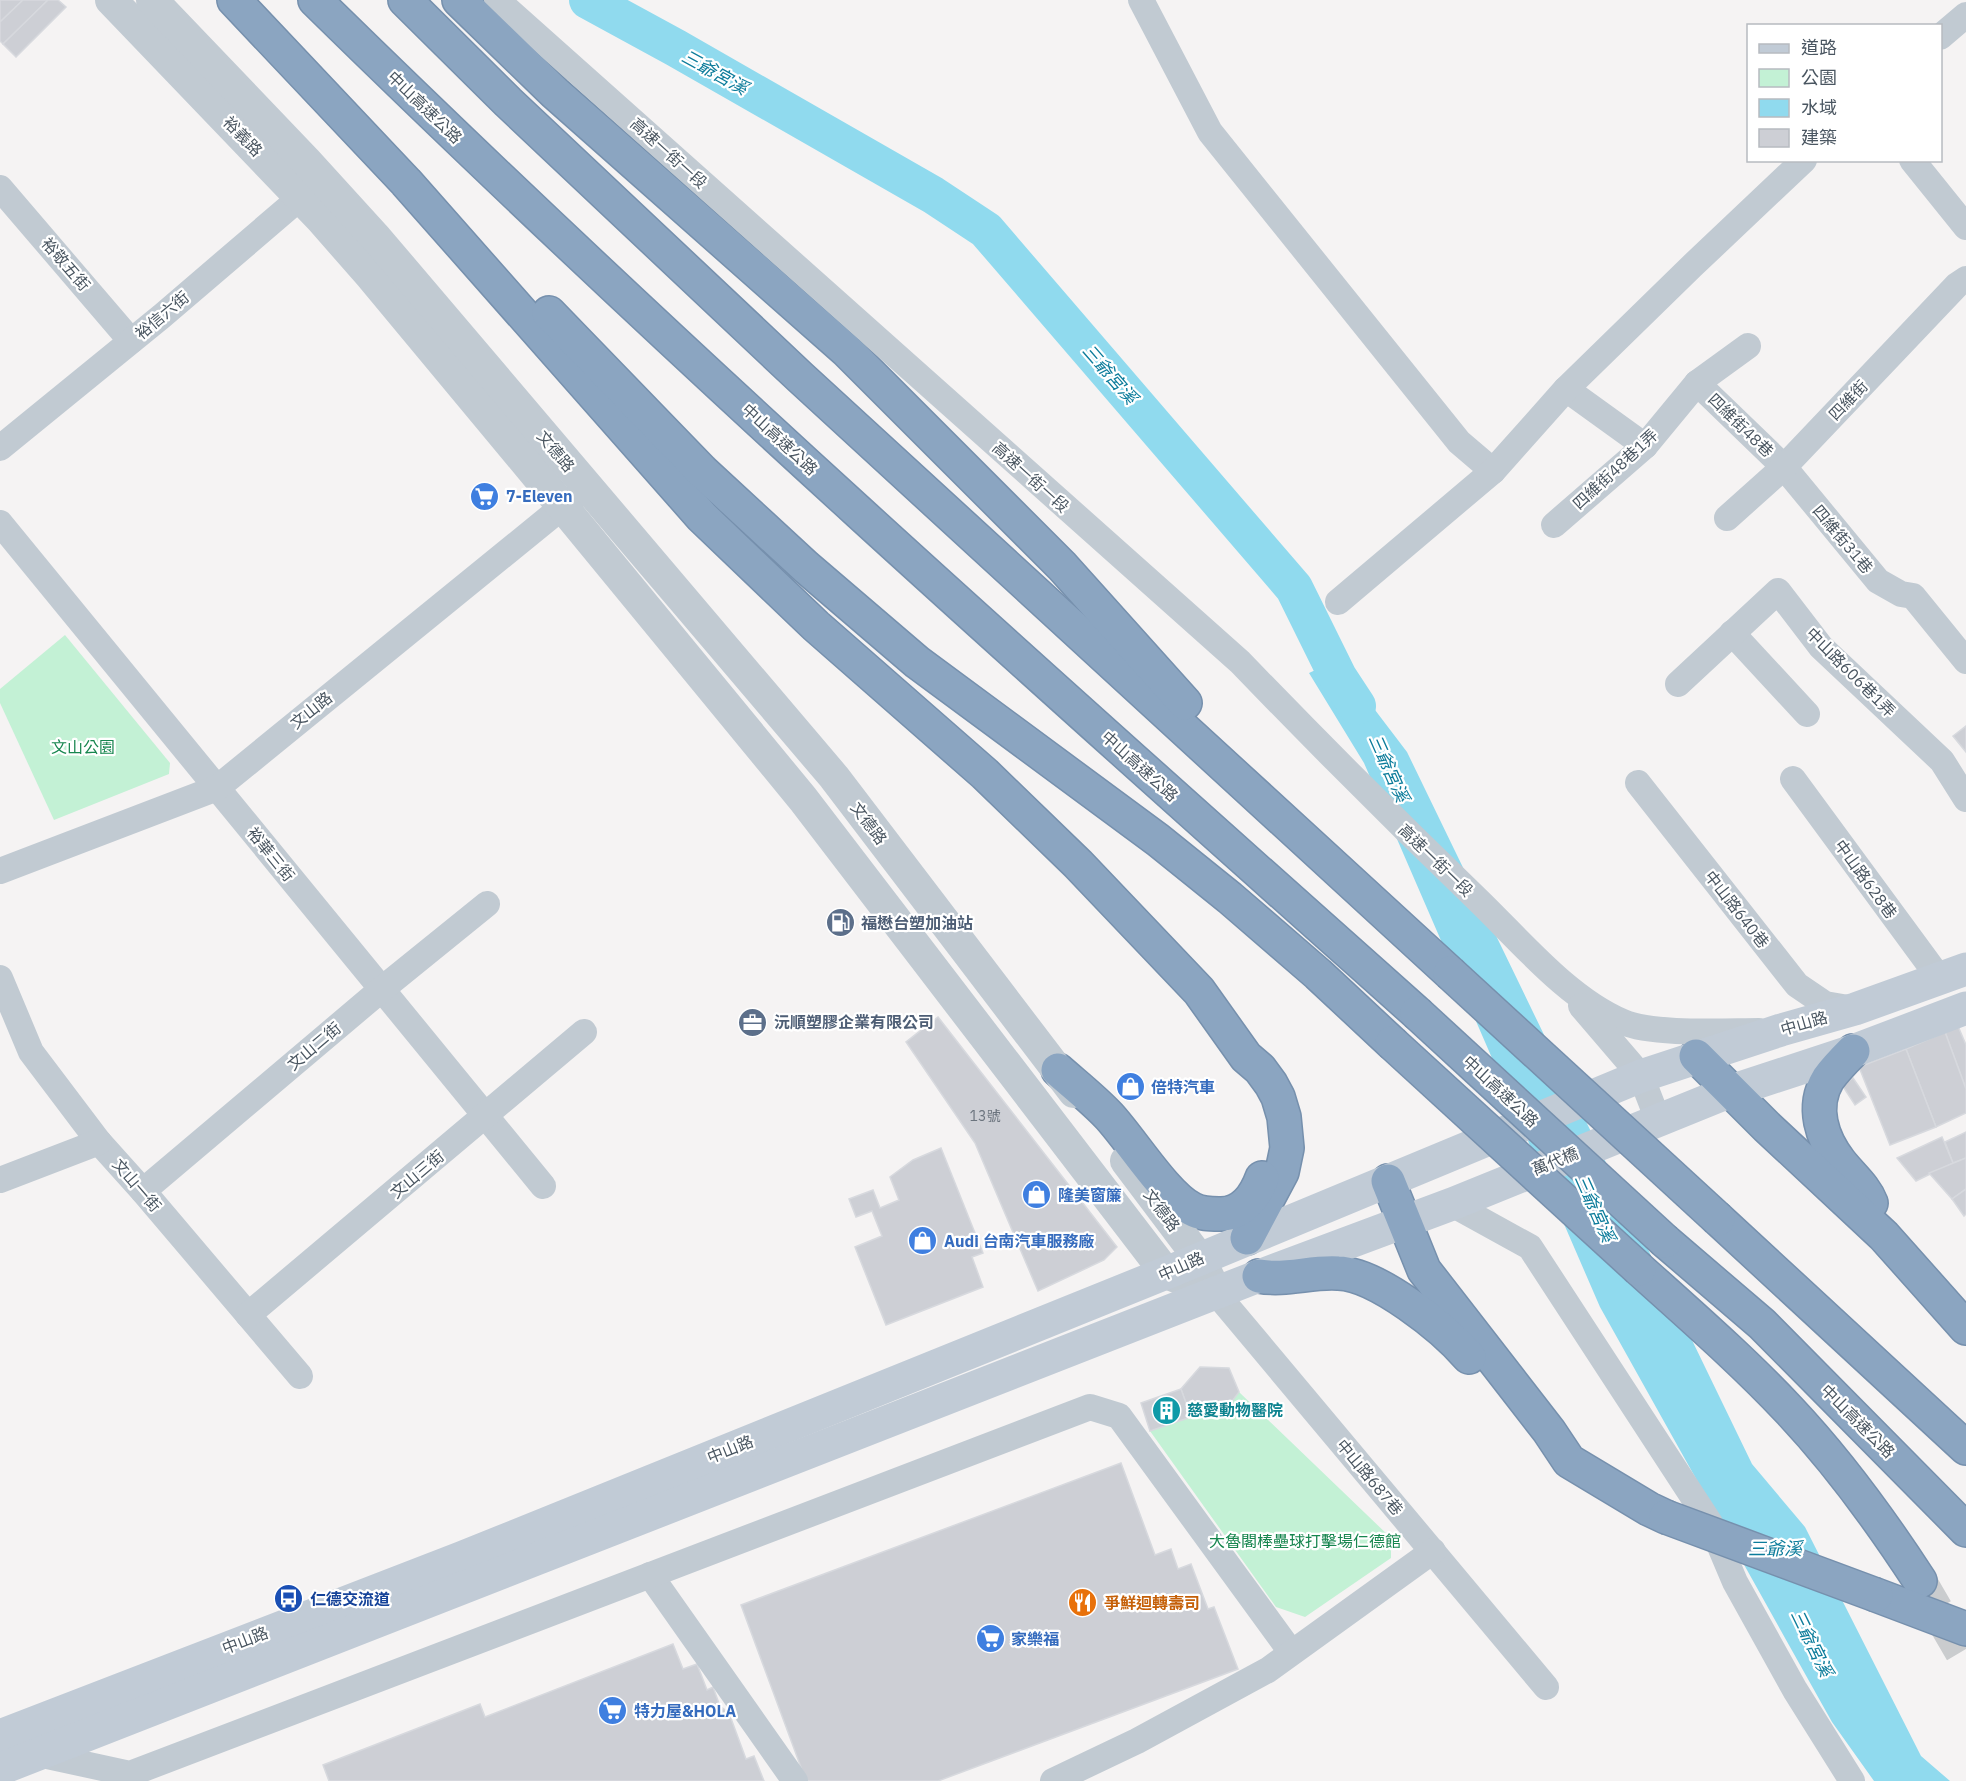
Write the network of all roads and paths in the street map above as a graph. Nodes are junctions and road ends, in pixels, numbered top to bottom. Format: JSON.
{"nodes":[{"id":1,"x":111,"y":0,"type":"edge"},
{"id":2,"x":152,"y":0,"type":"edge"},
{"id":3,"x":234,"y":0,"type":"edge"},
{"id":4,"x":315,"y":0,"type":"edge"},
{"id":5,"x":405,"y":0,"type":"edge"},
{"id":6,"x":459,"y":0,"type":"edge"},
{"id":7,"x":497,"y":0,"type":"edge"},
{"id":8,"x":1141,"y":0,"type":"edge"},
{"id":9,"x":1966,"y":15,"type":"edge"},
{"id":10,"x":1942,"y":36,"type":"edge"},
{"id":11,"x":1802,"y":162,"type":"edge"},
{"id":12,"x":1914,"y":162,"type":"edge"},
{"id":13,"x":406,"y":182,"type":"junction"},
{"id":14,"x":0,"y":188,"type":"edge"},
{"id":15,"x":312,"y":188,"type":"junction"},
{"id":16,"x":1966,"y":227,"type":"edge"},
{"id":17,"x":377,"y":239,"type":"joint"},
{"id":18,"x":371,"y":276,"type":"joint"},
{"id":19,"x":1966,"y":279,"type":"edge"},
{"id":20,"x":131,"y":341,"type":"junction"},
{"id":21,"x":1748,"y":346,"type":"dead end"},
{"id":22,"x":1697,"y":383,"type":"junction"},
{"id":23,"x":1566,"y":389,"type":"junction"},
{"id":24,"x":1645,"y":446,"type":"junction"},
{"id":25,"x":0,"y":448,"type":"edge"},
{"id":26,"x":1784,"y":467,"type":"junction"},
{"id":27,"x":1493,"y":471,"type":"junction"},
{"id":28,"x":587,"y":487,"type":"junction"},
{"id":29,"x":563,"y":507,"type":"junction"},
{"id":30,"x":1727,"y":518,"type":"dead end"},
{"id":31,"x":0,"y":523,"type":"edge"},
{"id":32,"x":1554,"y":525,"type":"dead end"},
{"id":33,"x":1338,"y":602,"type":"dead end"},
{"id":34,"x":1732,"y":633,"type":"junction"},
{"id":35,"x":1966,"y":661,"type":"edge"},
{"id":36,"x":1678,"y":684,"type":"dead end"},
{"id":37,"x":1807,"y":714,"type":"dead end"},
{"id":38,"x":1793,"y":779,"type":"dead end"},
{"id":39,"x":1638,"y":783,"type":"dead end"},
{"id":40,"x":217,"y":788,"type":"junction"},
{"id":41,"x":1966,"y":799,"type":"edge"},
{"id":42,"x":1331,"y":865,"type":"junction"},
{"id":43,"x":0,"y":871,"type":"edge"},
{"id":44,"x":487,"y":904,"type":"dead end"},
{"id":45,"x":1550,"y":970,"type":"junction"},
{"id":46,"x":1953,"y":974,"type":"edge"},
{"id":47,"x":0,"y":978,"type":"edge"},
{"id":48,"x":382,"y":989,"type":"junction"},
{"id":49,"x":1855,"y":1009,"type":"junction"},
{"id":50,"x":1966,"y":1009,"type":"edge"},
{"id":51,"x":1780,"y":1030,"type":"junction"},
{"id":52,"x":584,"y":1032,"type":"dead end"},
{"id":53,"x":1853,"y":1051,"type":"junction"},
{"id":54,"x":1696,"y":1056,"type":"junction"},
{"id":55,"x":1246,"y":1058,"type":"junction"},
{"id":56,"x":1058,"y":1070,"type":"junction"},
{"id":57,"x":1641,"y":1076,"type":"junction"},
{"id":58,"x":1731,"y":1091,"type":"junction"},
{"id":59,"x":486,"y":1117,"type":"junction"},
{"id":60,"x":1649,"y":1123,"type":"junction"},
{"id":61,"x":99,"y":1142,"type":"junction"},
{"id":62,"x":0,"y":1180,"type":"edge"},
{"id":63,"x":1388,"y":1181,"type":"junction"},
{"id":64,"x":543,"y":1186,"type":"dead end"},
{"id":65,"x":142,"y":1191,"type":"junction"},
{"id":66,"x":1452,"y":1204,"type":"junction"},
{"id":67,"x":1404,"y":1222,"type":"junction"},
{"id":68,"x":1884,"y":1236,"type":"junction"},
{"id":69,"x":1247,"y":1238,"type":"junction"},
{"id":70,"x":1198,"y":1258,"type":"junction"},
{"id":71,"x":1166,"y":1273,"type":"junction"},
{"id":72,"x":1259,"y":1276,"type":"junction"},
{"id":73,"x":1216,"y":1293,"type":"junction"},
{"id":74,"x":1939,"y":1297,"type":"junction"},
{"id":75,"x":248,"y":1315,"type":"junction"},
{"id":76,"x":1966,"y":1319,"type":"edge"},
{"id":77,"x":1966,"y":1328,"type":"edge"},
{"id":78,"x":300,"y":1376,"type":"dead end"},
{"id":79,"x":1966,"y":1448,"type":"edge"},
{"id":80,"x":1569,"y":1461,"type":"junction"},
{"id":81,"x":1966,"y":1530,"type":"edge"},
{"id":82,"x":1432,"y":1551,"type":"junction"},
{"id":83,"x":650,"y":1575,"type":"junction"},
{"id":84,"x":1920,"y":1581,"type":"tunnel mouth"},
{"id":85,"x":1966,"y":1629,"type":"edge"},
{"id":86,"x":1291,"y":1652,"type":"junction"},
{"id":87,"x":1546,"y":1688,"type":"dead end"},
{"id":88,"x":0,"y":1736,"type":"edge"},
{"id":89,"x":38,"y":1754,"type":"junction"},
{"id":90,"x":0,"y":1769,"type":"edge"},
{"id":91,"x":125,"y":1778,"type":"edge"},
{"id":92,"x":795,"y":1781,"type":"edge"},
{"id":93,"x":1053,"y":1781,"type":"edge"},
{"id":94,"x":1852,"y":1781,"type":"edge"}],
"edges":[{"from":1,"to":15,"type":"street","name":"裕義路"},
{"from":2,"to":15,"type":"street","name":"裕義路"},
{"from":3,"to":13,"type":"highway"},
{"from":4,"to":81,"type":"highway","name":"中山高速公路","bridge":true},
{"from":5,"to":42,"type":"highway"},
{"from":6,"to":42,"type":"highway"},
{"from":7,"to":45,"type":"street","name":"高速一街一段"},
{"from":8,"to":27,"type":"street"},
{"from":9,"to":10,"type":"street"},
{"from":11,"to":23,"type":"street"},
{"from":12,"to":16,"type":"street"},
{"from":13,"to":55,"type":"highway"},
{"from":13,"to":84,"type":"highway","bridge":true},
{"from":14,"to":20,"type":"street","name":"裕敬五街"},
{"from":15,"to":17,"type":"street","name":"裕義路"},
{"from":15,"to":18,"type":"street","name":"裕義路"},
{"from":15,"to":20,"type":"street","name":"裕信六街"},
{"from":17,"to":28,"type":"street","name":"文德路"},
{"from":18,"to":29,"type":"street","name":"文德路"},
{"from":19,"to":26,"type":"street","name":"四維街"},
{"from":20,"to":25,"type":"street","name":"裕信六街"},
{"from":21,"to":22,"type":"street","name":"四維街48巷1弄"},
{"from":22,"to":24,"type":"street","name":"四維街48巷1弄"},
{"from":22,"to":26,"type":"street","name":"四維街48巷"},
{"from":23,"to":24,"type":"street"},
{"from":23,"to":27,"type":"street"},
{"from":24,"to":32,"type":"street","name":"四維街48巷1弄"},
{"from":26,"to":30,"type":"street","name":"四維街"},
{"from":26,"to":35,"type":"street","name":"四維街31巷"},
{"from":27,"to":33,"type":"street"},
{"from":28,"to":29,"type":"street","name":"文山路"},
{"from":28,"to":56,"type":"street","name":"文德路"},
{"from":29,"to":40,"type":"street","name":"文山路"},
{"from":29,"to":71,"type":"street","name":"文德路"},
{"from":31,"to":40,"type":"street","name":"裕華三街"},
{"from":34,"to":36,"type":"street","name":"中山路606巷1弄"},
{"from":34,"to":37,"type":"street"},
{"from":34,"to":41,"type":"street","name":"中山路606巷1弄"},
{"from":38,"to":46,"type":"street","name":"中山路628巷"},
{"from":39,"to":49,"type":"street","name":"中山路640巷"},
{"from":40,"to":43,"type":"street","name":"文山路"},
{"from":40,"to":48,"type":"street","name":"裕華三街"},
{"from":42,"to":79,"type":"highway","bridge":true},
{"from":44,"to":48,"type":"street","name":"文山二街"},
{"from":45,"to":51,"type":"street","name":"高速一街一段"},
{"from":45,"to":57,"type":"street","name":"高速一街一段"},
{"from":46,"to":49,"type":"main road","name":"中山路"},
{"from":47,"to":61,"type":"street","name":"文山一街"},
{"from":48,"to":59,"type":"street","name":"裕華三街"},
{"from":48,"to":65,"type":"street","name":"文山二街"},
{"from":49,"to":51,"type":"main road","name":"中山路"},
{"from":50,"to":53,"type":"main road"},
{"from":51,"to":54,"type":"main road","name":"中山路"},
{"from":52,"to":59,"type":"street","name":"文山三街"},
{"from":53,"to":58,"type":"main road"},
{"from":53,"to":68,"type":"highway"},
{"from":54,"to":57,"type":"main road","name":"中山路"},
{"from":54,"to":58,"type":"highway"},
{"from":55,"to":56,"type":"highway"},
{"from":55,"to":69,"type":"highway"},
{"from":56,"to":70,"type":"street","name":"文德路"},
{"from":57,"to":60,"type":"street","name":"高速一街一段"},
{"from":57,"to":63,"type":"main road","name":"中山路","bridge":true},
{"from":58,"to":60,"type":"main road"},
{"from":58,"to":68,"type":"highway"},
{"from":59,"to":64,"type":"street","name":"裕華三街"},
{"from":59,"to":75,"type":"street","name":"文山三街"},
{"from":60,"to":66,"type":"main road","name":"萬代橋","bridge":true},
{"from":61,"to":62,"type":"street"},
{"from":61,"to":65,"type":"street","name":"文山一街"},
{"from":63,"to":67,"type":"highway"},
{"from":63,"to":69,"type":"main road","name":"中山路"},
{"from":65,"to":75,"type":"street","name":"文山一街"},
{"from":66,"to":67,"type":"main road","name":"中山路"},
{"from":66,"to":94,"type":"street"},
{"from":67,"to":72,"type":"main road","name":"中山路"},
{"from":67,"to":80,"type":"highway"},
{"from":68,"to":74,"type":"highway"},
{"from":69,"to":70,"type":"main road","name":"中山路"},
{"from":70,"to":71,"type":"main road","name":"中山路"},
{"from":70,"to":73,"type":"street","name":"文德路"},
{"from":71,"to":73,"type":"street"},
{"from":71,"to":88,"type":"main road","name":"中山路"},
{"from":72,"to":73,"type":"main road","name":"中山路"},
{"from":72,"to":80,"type":"highway"},
{"from":73,"to":82,"type":"street","name":"中山路687巷"},
{"from":73,"to":89,"type":"main road","name":"中山路"},
{"from":74,"to":76,"type":"highway"},
{"from":74,"to":77,"type":"highway"},
{"from":75,"to":78,"type":"street","name":"文山一街"},
{"from":80,"to":85,"type":"highway","bridge":true},
{"from":82,"to":86,"type":"street"},
{"from":82,"to":87,"type":"street","name":"中山路687巷"},
{"from":83,"to":86,"type":"street"},
{"from":83,"to":91,"type":"street"},
{"from":83,"to":92,"type":"street"},
{"from":86,"to":93,"type":"street"},
{"from":89,"to":90,"type":"main road","name":"中山路"},
{"from":89,"to":91,"type":"street"}]}
